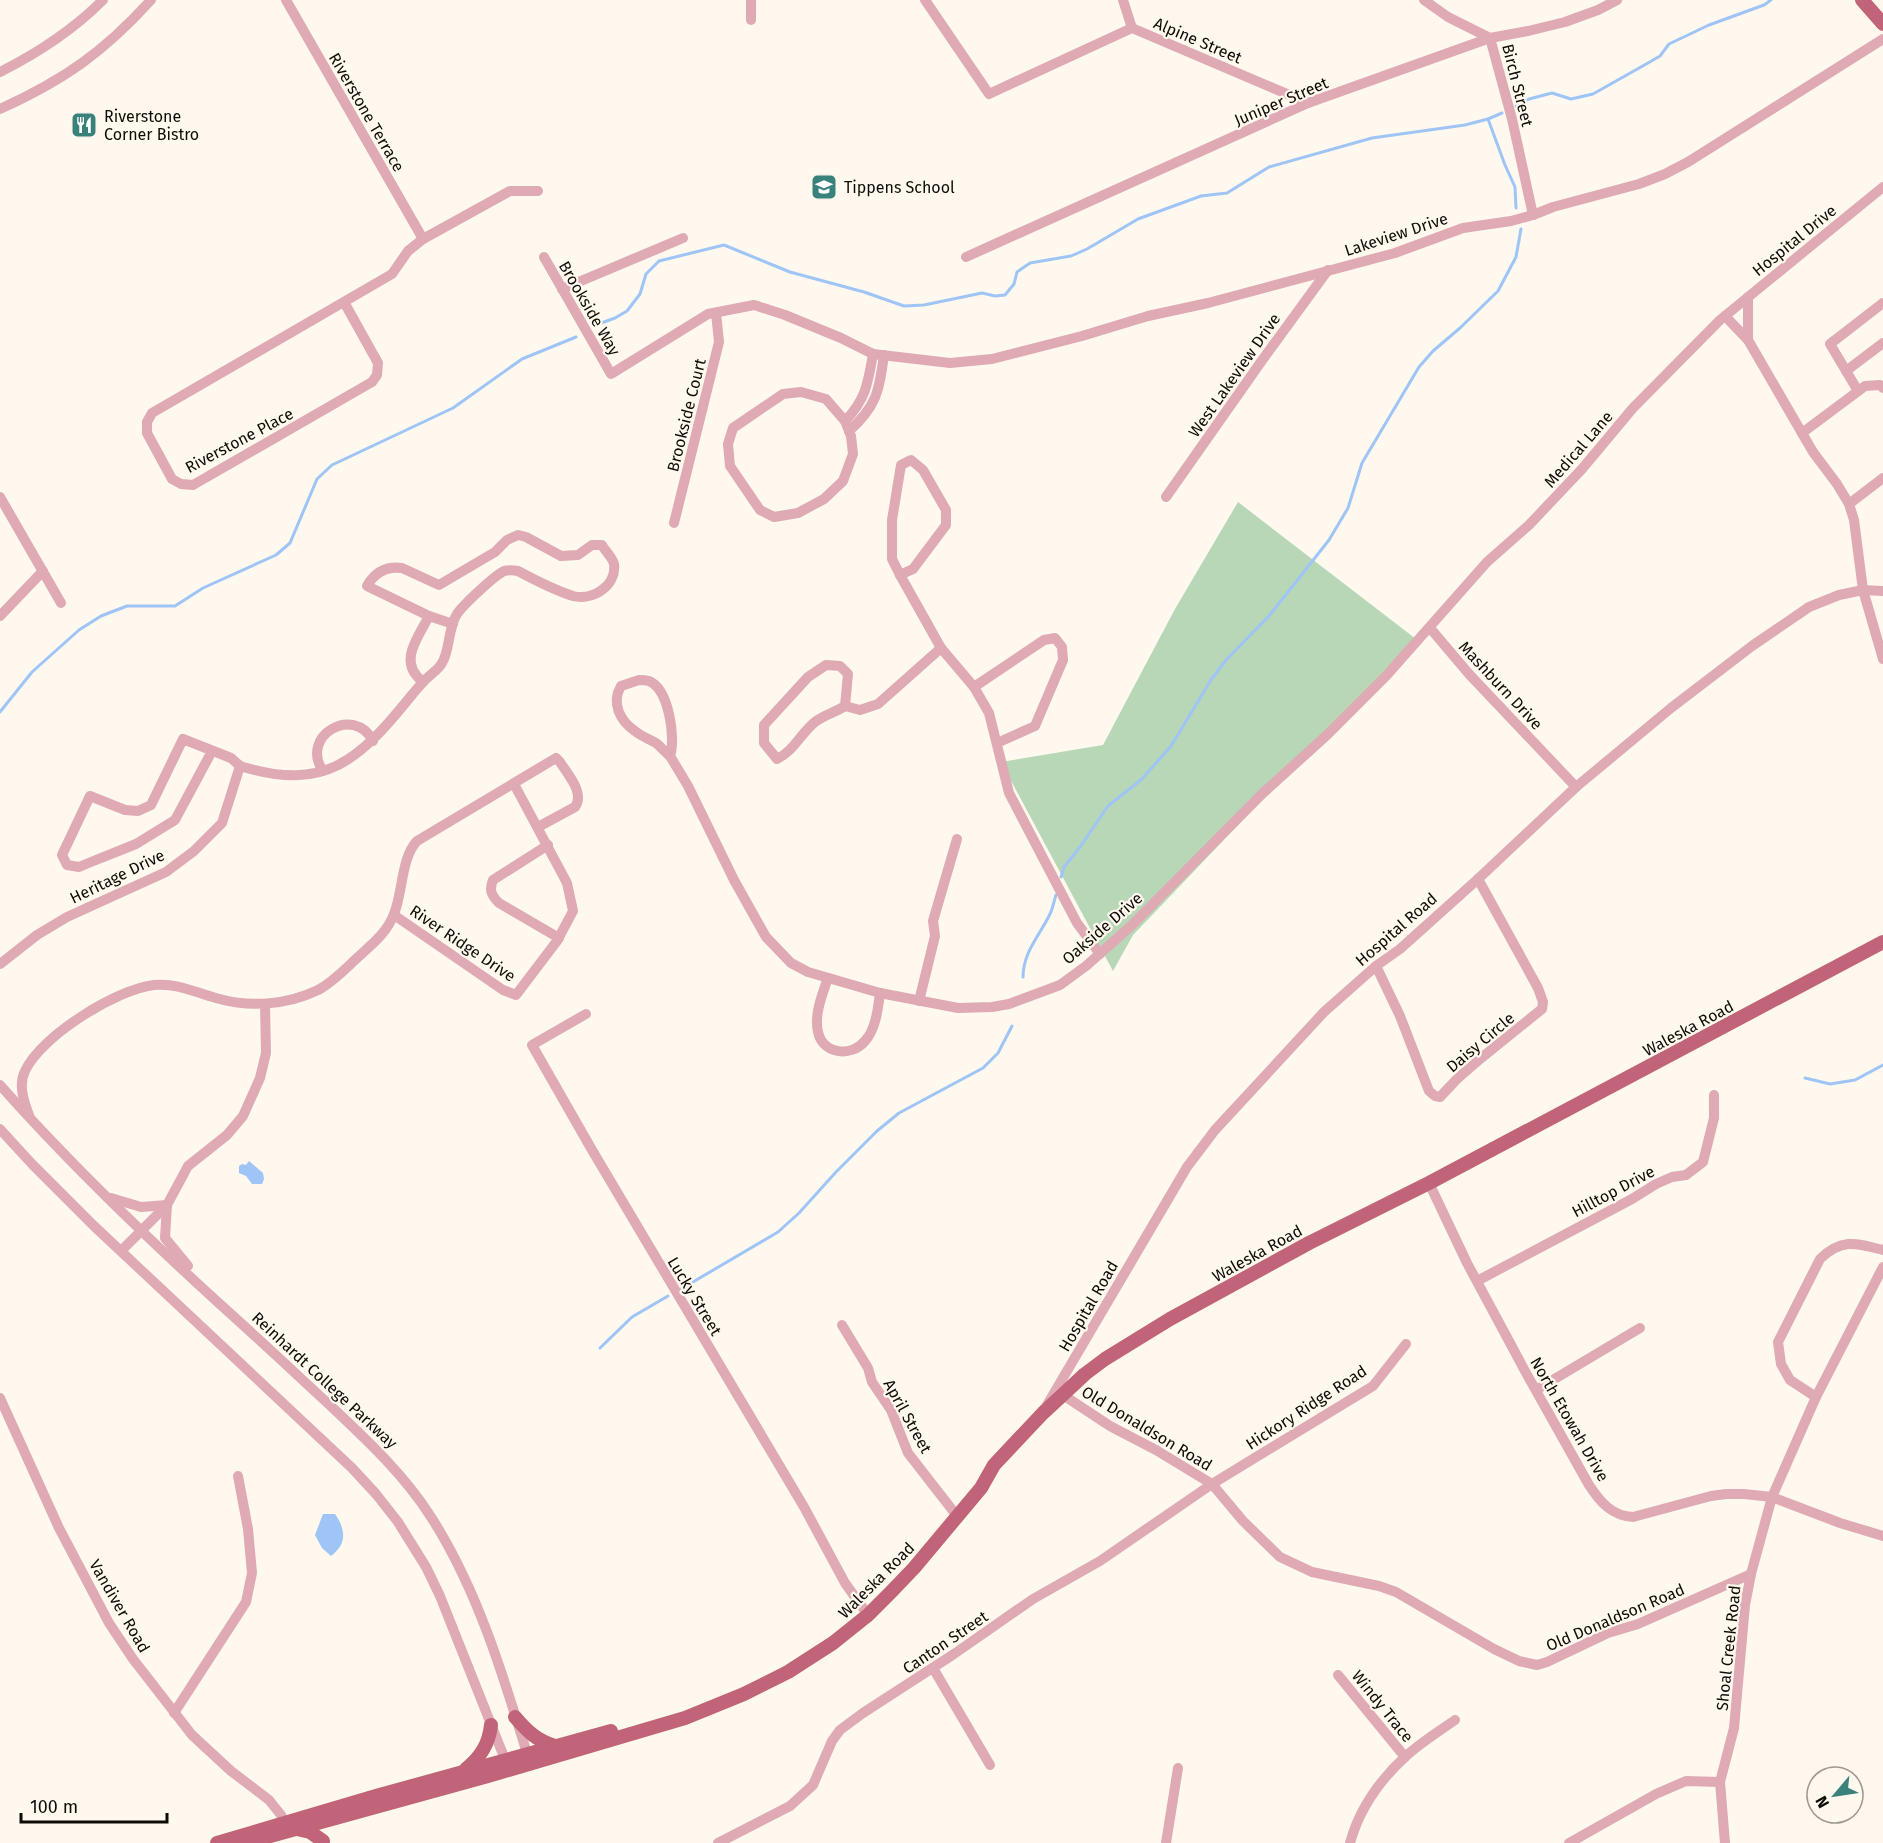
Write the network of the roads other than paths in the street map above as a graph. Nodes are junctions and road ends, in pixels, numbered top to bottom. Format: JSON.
{"nodes":[{"id":1,"x":104,"y":0,"type":"edge"},
{"id":2,"x":151,"y":0,"type":"edge"},
{"id":3,"x":286,"y":0,"type":"edge"},
{"id":4,"x":751,"y":0,"type":"edge"},
{"id":5,"x":925,"y":0,"type":"edge"},
{"id":6,"x":1123,"y":0,"type":"edge"},
{"id":7,"x":1424,"y":0,"type":"edge"},
{"id":8,"x":1617,"y":0,"type":"edge"},
{"id":9,"x":1862,"y":0,"type":"edge"},
{"id":10,"x":1596,"y":5,"type":"edge"},
{"id":11,"x":751,"y":20,"type":"dead end"},
{"id":12,"x":1883,"y":24,"type":"edge"},
{"id":13,"x":1132,"y":28,"type":"junction"},
{"id":14,"x":1490,"y":38,"type":"junction"},
{"id":15,"x":1883,"y":39,"type":"edge"},
{"id":16,"x":0,"y":72,"type":"edge"},
{"id":17,"x":1308,"y":104,"type":"junction"},
{"id":18,"x":0,"y":109,"type":"edge"},
{"id":19,"x":1883,"y":188,"type":"edge"},
{"id":20,"x":538,"y":191,"type":"dead end"},
{"id":21,"x":1533,"y":215,"type":"junction"},
{"id":22,"x":683,"y":238,"type":"dead end"},
{"id":23,"x":423,"y":239,"type":"junction"},
{"id":24,"x":544,"y":257,"type":"dead end"},
{"id":25,"x":966,"y":257,"type":"dead end"},
{"id":26,"x":1328,"y":270,"type":"junction"},
{"id":27,"x":562,"y":289,"type":"junction"},
{"id":28,"x":1748,"y":297,"type":"junction"},
{"id":29,"x":344,"y":302,"type":"junction"},
{"id":30,"x":1883,"y":303,"type":"edge"},
{"id":31,"x":716,"y":312,"type":"junction"},
{"id":32,"x":1725,"y":316,"type":"junction"},
{"id":33,"x":1748,"y":340,"type":"junction"},
{"id":34,"x":1883,"y":343,"type":"edge"},
{"id":35,"x":879,"y":355,"type":"junction"},
{"id":36,"x":1846,"y":371,"type":"junction"},
{"id":37,"x":611,"y":374,"type":"joint"},
{"id":38,"x":1883,"y":388,"type":"edge"},
{"id":39,"x":1858,"y":391,"type":"junction"},
{"id":40,"x":847,"y":426,"type":"junction"},
{"id":41,"x":1802,"y":433,"type":"junction"},
{"id":42,"x":1883,"y":478,"type":"edge"},
{"id":43,"x":0,"y":497,"type":"edge"},
{"id":44,"x":1166,"y":497,"type":"dead end"},
{"id":45,"x":1850,"y":504,"type":"junction"},
{"id":46,"x":674,"y":523,"type":"dead end"},
{"id":47,"x":43,"y":571,"type":"junction"},
{"id":48,"x":900,"y":575,"type":"junction"},
{"id":49,"x":1863,"y":590,"type":"junction"},
{"id":50,"x":1883,"y":591,"type":"edge"},
{"id":51,"x":61,"y":603,"type":"dead end"},
{"id":52,"x":0,"y":616,"type":"edge"},
{"id":53,"x":429,"y":616,"type":"junction"},
{"id":54,"x":453,"y":624,"type":"junction"},
{"id":55,"x":1430,"y":628,"type":"junction"},
{"id":56,"x":941,"y":648,"type":"junction"},
{"id":57,"x":1883,"y":659,"type":"edge"},
{"id":58,"x":423,"y":682,"type":"junction"},
{"id":59,"x":974,"y":687,"type":"junction"},
{"id":60,"x":846,"y":706,"type":"junction"},
{"id":61,"x":373,"y":741,"type":"junction"},
{"id":62,"x":997,"y":743,"type":"junction"},
{"id":63,"x":212,"y":751,"type":"junction"},
{"id":64,"x":670,"y":756,"type":"junction"},
{"id":65,"x":240,"y":766,"type":"junction"},
{"id":66,"x":323,"y":771,"type":"junction"},
{"id":67,"x":513,"y":784,"type":"junction"},
{"id":68,"x":1576,"y":787,"type":"junction"},
{"id":69,"x":538,"y":827,"type":"junction"},
{"id":70,"x":957,"y":839,"type":"dead end"},
{"id":71,"x":548,"y":845,"type":"junction"},
{"id":72,"x":1478,"y":879,"type":"junction"},
{"id":73,"x":394,"y":915,"type":"junction"},
{"id":74,"x":559,"y":938,"type":"junction"},
{"id":75,"x":1883,"y":942,"type":"edge"},
{"id":76,"x":1100,"y":954,"type":"junction"},
{"id":77,"x":0,"y":963,"type":"edge"},
{"id":78,"x":1376,"y":966,"type":"junction"},
{"id":79,"x":828,"y":978,"type":"junction"},
{"id":80,"x":880,"y":993,"type":"junction"},
{"id":81,"x":919,"y":1001,"type":"junction"},
{"id":82,"x":265,"y":1004,"type":"junction"},
{"id":83,"x":586,"y":1014,"type":"dead end"},
{"id":84,"x":0,"y":1085,"type":"edge"},
{"id":85,"x":1714,"y":1095,"type":"dead end"},
{"id":86,"x":30,"y":1118,"type":"junction"},
{"id":87,"x":0,"y":1129,"type":"edge"},
{"id":88,"x":1429,"y":1183,"type":"junction"},
{"id":89,"x":108,"y":1197,"type":"junction"},
{"id":90,"x":167,"y":1205,"type":"junction"},
{"id":91,"x":142,"y":1231,"type":"junction"},
{"id":92,"x":1883,"y":1250,"type":"edge"},
{"id":93,"x":121,"y":1251,"type":"junction"},
{"id":94,"x":1883,"y":1267,"type":"edge"},
{"id":95,"x":1477,"y":1281,"type":"junction"},
{"id":96,"x":221,"y":1305,"type":"junction"},
{"id":97,"x":842,"y":1325,"type":"dead end"},
{"id":98,"x":1640,"y":1328,"type":"dead end"},
{"id":99,"x":1406,"y":1344,"type":"dead end"},
{"id":100,"x":1536,"y":1390,"type":"junction"},
{"id":101,"x":1063,"y":1395,"type":"junction"},
{"id":102,"x":1816,"y":1397,"type":"junction"},
{"id":103,"x":0,"y":1398,"type":"edge"},
{"id":104,"x":1042,"y":1413,"type":"junction"},
{"id":105,"x":238,"y":1476,"type":"dead end"},
{"id":106,"x":1212,"y":1484,"type":"junction"},
{"id":107,"x":1772,"y":1497,"type":"junction"},
{"id":108,"x":957,"y":1516,"type":"junction"},
{"id":109,"x":1883,"y":1536,"type":"edge"},
{"id":110,"x":1751,"y":1574,"type":"junction"},
{"id":111,"x":868,"y":1615,"type":"junction"},
{"id":112,"x":933,"y":1668,"type":"junction"},
{"id":113,"x":1338,"y":1675,"type":"dead end"},
{"id":114,"x":729,"y":1700,"type":"junction"},
{"id":115,"x":174,"y":1713,"type":"junction"},
{"id":116,"x":515,"y":1717,"type":"junction"},
{"id":117,"x":1455,"y":1720,"type":"dead end"},
{"id":118,"x":491,"y":1725,"type":"junction"},
{"id":119,"x":555,"y":1746,"type":"junction"},
{"id":120,"x":1405,"y":1756,"type":"junction"},
{"id":121,"x":529,"y":1759,"type":"junction"},
{"id":122,"x":507,"y":1765,"type":"junction"},
{"id":123,"x":990,"y":1765,"type":"dead end"},
{"id":124,"x":1178,"y":1768,"type":"dead end"},
{"id":125,"x":464,"y":1771,"type":"junction"},
{"id":126,"x":1720,"y":1782,"type":"junction"},
{"id":127,"x":318,"y":1823,"type":"junction"},
{"id":128,"x":290,"y":1825,"type":"junction"},
{"id":129,"x":323,"y":1842,"type":"edge"},
{"id":130,"x":217,"y":1843,"type":"edge"},
{"id":131,"x":245,"y":1843,"type":"edge"},
{"id":132,"x":718,"y":1843,"type":"edge"},
{"id":133,"x":1166,"y":1843,"type":"edge"},
{"id":134,"x":1350,"y":1843,"type":"edge"},
{"id":135,"x":1569,"y":1843,"type":"edge"},
{"id":136,"x":1725,"y":1843,"type":"edge"}],
"edges":[{"from":1,"to":16,"type":"street"},
{"from":2,"to":18,"type":"street"},
{"from":3,"to":23,"type":"street","name":"Riverstone Terrace"},
{"from":4,"to":11,"type":"street"},
{"from":5,"to":13,"type":"street","name":"Alpine Street"},
{"from":6,"to":13,"type":"street"},
{"from":7,"to":14,"type":"street","name":"Birch Street"},
{"from":8,"to":10,"type":"street","name":"Juniper Street"},
{"from":9,"to":12,"type":"main road"},
{"from":10,"to":14,"type":"street","name":"Juniper Street"},
{"from":13,"to":17,"type":"street","name":"Alpine Street"},
{"from":14,"to":17,"type":"street","name":"Juniper Street"},
{"from":14,"to":21,"type":"street","name":"Birch Street"},
{"from":15,"to":21,"type":"street","name":"Lakeview Drive"},
{"from":17,"to":25,"type":"street","name":"Juniper Street"},
{"from":19,"to":28,"type":"street","name":"Hospital Drive"},
{"from":20,"to":23,"type":"street","name":"Riverstone Place"},
{"from":21,"to":26,"type":"street","name":"Lakeview Drive"},
{"from":22,"to":27,"type":"street"},
{"from":23,"to":29,"type":"street","name":"Riverstone Place"},
{"from":24,"to":27,"type":"street","name":"Brookside Way"},
{"from":26,"to":35,"type":"street","name":"Lakeview Drive"},
{"from":26,"to":44,"type":"street","name":"West Lakeview Drive"},
{"from":27,"to":37,"type":"street","name":"Brookside Way"},
{"from":28,"to":32,"type":"street","name":"Hospital Drive"},
{"from":28,"to":33,"type":"street"},
{"from":29,"to":29,"type":"street","name":"Riverstone Place"},
{"from":30,"to":36,"type":"street"},
{"from":31,"to":35,"type":"street","name":"Lakeview Drive"},
{"from":31,"to":37,"type":"street","name":"Lakeview Drive"},
{"from":31,"to":46,"type":"street","name":"Brookside Court"},
{"from":32,"to":33,"type":"street"},
{"from":32,"to":55,"type":"street","name":"Medical Lane"},
{"from":33,"to":41,"type":"street"},
{"from":34,"to":36,"type":"street"},
{"from":35,"to":40,"type":"street"},
{"from":36,"to":39,"type":"street"},
{"from":38,"to":39,"type":"street"},
{"from":39,"to":41,"type":"street"},
{"from":40,"to":40,"type":"street"},
{"from":41,"to":45,"type":"street"},
{"from":42,"to":45,"type":"street"},
{"from":43,"to":47,"type":"street"},
{"from":45,"to":49,"type":"street"},
{"from":47,"to":51,"type":"street"},
{"from":47,"to":52,"type":"street"},
{"from":48,"to":48,"type":"street"},
{"from":48,"to":56,"type":"street"},
{"from":49,"to":50,"type":"street","name":"Hospital Road"},
{"from":49,"to":57,"type":"street"},
{"from":49,"to":68,"type":"street","name":"Hospital Road"},
{"from":53,"to":54,"type":"street"},
{"from":53,"to":54,"type":"street"},
{"from":53,"to":58,"type":"street"},
{"from":54,"to":58,"type":"street"},
{"from":55,"to":68,"type":"street","name":"Mashburn Drive"},
{"from":55,"to":76,"type":"street","name":"Oakside Drive"},
{"from":56,"to":59,"type":"street"},
{"from":56,"to":60,"type":"street"},
{"from":58,"to":61,"type":"street"},
{"from":59,"to":62,"type":"street"},
{"from":59,"to":62,"type":"street"},
{"from":60,"to":60,"type":"street"},
{"from":61,"to":66,"type":"street"},
{"from":61,"to":66,"type":"street"},
{"from":62,"to":76,"type":"street"},
{"from":63,"to":63,"type":"street"},
{"from":63,"to":65,"type":"street"},
{"from":64,"to":64,"type":"street","name":"Oakside Drive"},
{"from":64,"to":79,"type":"street","name":"Oakside Drive"},
{"from":65,"to":66,"type":"street"},
{"from":65,"to":77,"type":"street","name":"Heritage Drive"},
{"from":67,"to":69,"type":"street","name":"River Ridge Drive"},
{"from":67,"to":69,"type":"street","name":"River Ridge Drive"},
{"from":67,"to":73,"type":"street","name":"River Ridge Drive"},
{"from":68,"to":72,"type":"street","name":"Hospital Road"},
{"from":69,"to":71,"type":"street","name":"River Ridge Drive"},
{"from":70,"to":81,"type":"street"},
{"from":71,"to":74,"type":"street","name":"River Ridge Drive"},
{"from":71,"to":74,"type":"street"},
{"from":72,"to":78,"type":"street","name":"Hospital Road"},
{"from":72,"to":78,"type":"street","name":"Daisy Circle"},
{"from":73,"to":74,"type":"street","name":"River Ridge Drive"},
{"from":73,"to":82,"type":"street","name":"River Ridge Drive"},
{"from":75,"to":88,"type":"main road","name":"Waleska Road"},
{"from":76,"to":81,"type":"street","name":"Oakside Drive"},
{"from":78,"to":104,"type":"street","name":"Hospital Road"},
{"from":79,"to":80,"type":"street","name":"Oakside Drive"},
{"from":79,"to":80,"type":"street"},
{"from":80,"to":81,"type":"street","name":"Oakside Drive"},
{"from":82,"to":86,"type":"street","name":"River Ridge Drive"},
{"from":82,"to":90,"type":"street"},
{"from":83,"to":111,"type":"street","name":"Lucky Street"},
{"from":84,"to":86,"type":"street","name":"Reinhardt College Parkway"},
{"from":85,"to":95,"type":"street","name":"Hilltop Drive"},
{"from":86,"to":89,"type":"street","name":"Reinhardt College Parkway"},
{"from":87,"to":93,"type":"street"},
{"from":88,"to":95,"type":"street","name":"North Etowah Drive"},
{"from":88,"to":101,"type":"main road","name":"Waleska Road"},
{"from":89,"to":90,"type":"street"},
{"from":89,"to":91,"type":"street","name":"Reinhardt College Parkway"},
{"from":90,"to":91,"type":"street"},
{"from":90,"to":96,"type":"street"},
{"from":91,"to":93,"type":"street"},
{"from":91,"to":96,"type":"street","name":"Reinhardt College Parkway"},
{"from":92,"to":102,"type":"street"},
{"from":93,"to":118,"type":"street"},
{"from":94,"to":102,"type":"street","name":"Shoal Creek Road"},
{"from":95,"to":100,"type":"street","name":"North Etowah Drive"},
{"from":96,"to":116,"type":"street","name":"Reinhardt College Parkway"},
{"from":97,"to":108,"type":"street","name":"April Street"},
{"from":98,"to":100,"type":"street"},
{"from":99,"to":106,"type":"street","name":"Hickory Ridge Road"},
{"from":100,"to":107,"type":"street","name":"North Etowah Drive"},
{"from":101,"to":104,"type":"main road","name":"Waleska Road"},
{"from":101,"to":106,"type":"street","name":"Old Donaldson Road"},
{"from":102,"to":107,"type":"street","name":"Shoal Creek Road"},
{"from":103,"to":115,"type":"street","name":"Vandiver Road"},
{"from":104,"to":108,"type":"main road","name":"Waleska Road"},
{"from":105,"to":115,"type":"street"},
{"from":106,"to":110,"type":"street","name":"Old Donaldson Road"},
{"from":106,"to":112,"type":"street","name":"Canton Street"},
{"from":107,"to":109,"type":"street","name":"North Etowah Drive"},
{"from":107,"to":110,"type":"street","name":"Shoal Creek Road"},
{"from":108,"to":111,"type":"main road","name":"Waleska Road"},
{"from":110,"to":126,"type":"street","name":"Shoal Creek Road"},
{"from":111,"to":114,"type":"main road","name":"Waleska Road"},
{"from":112,"to":123,"type":"street"},
{"from":112,"to":132,"type":"street","name":"Canton Street"},
{"from":113,"to":120,"type":"street","name":"Windy Trace"},
{"from":114,"to":119,"type":"main road","name":"Waleska Road"},
{"from":114,"to":121,"type":"main road","name":"Waleska Road"},
{"from":115,"to":128,"type":"street","name":"Vandiver Road"},
{"from":116,"to":119,"type":"main road"},
{"from":116,"to":121,"type":"street","name":"Reinhardt College Parkway"},
{"from":117,"to":120,"type":"street"},
{"from":118,"to":122,"type":"street"},
{"from":118,"to":125,"type":"main road"},
{"from":119,"to":121,"type":"main road","name":"Waleska Road"},
{"from":120,"to":134,"type":"street"},
{"from":121,"to":122,"type":"main road"},
{"from":122,"to":125,"type":"main road"},
{"from":122,"to":127,"type":"main road"},
{"from":124,"to":133,"type":"street"},
{"from":125,"to":128,"type":"main road"},
{"from":126,"to":135,"type":"street"},
{"from":126,"to":136,"type":"street","name":"Shoal Creek Road"},
{"from":127,"to":128,"type":"main road"},
{"from":127,"to":129,"type":"street"},
{"from":128,"to":129,"type":"main road"},
{"from":128,"to":130,"type":"main road"},
{"from":128,"to":131,"type":"main road"}]}
